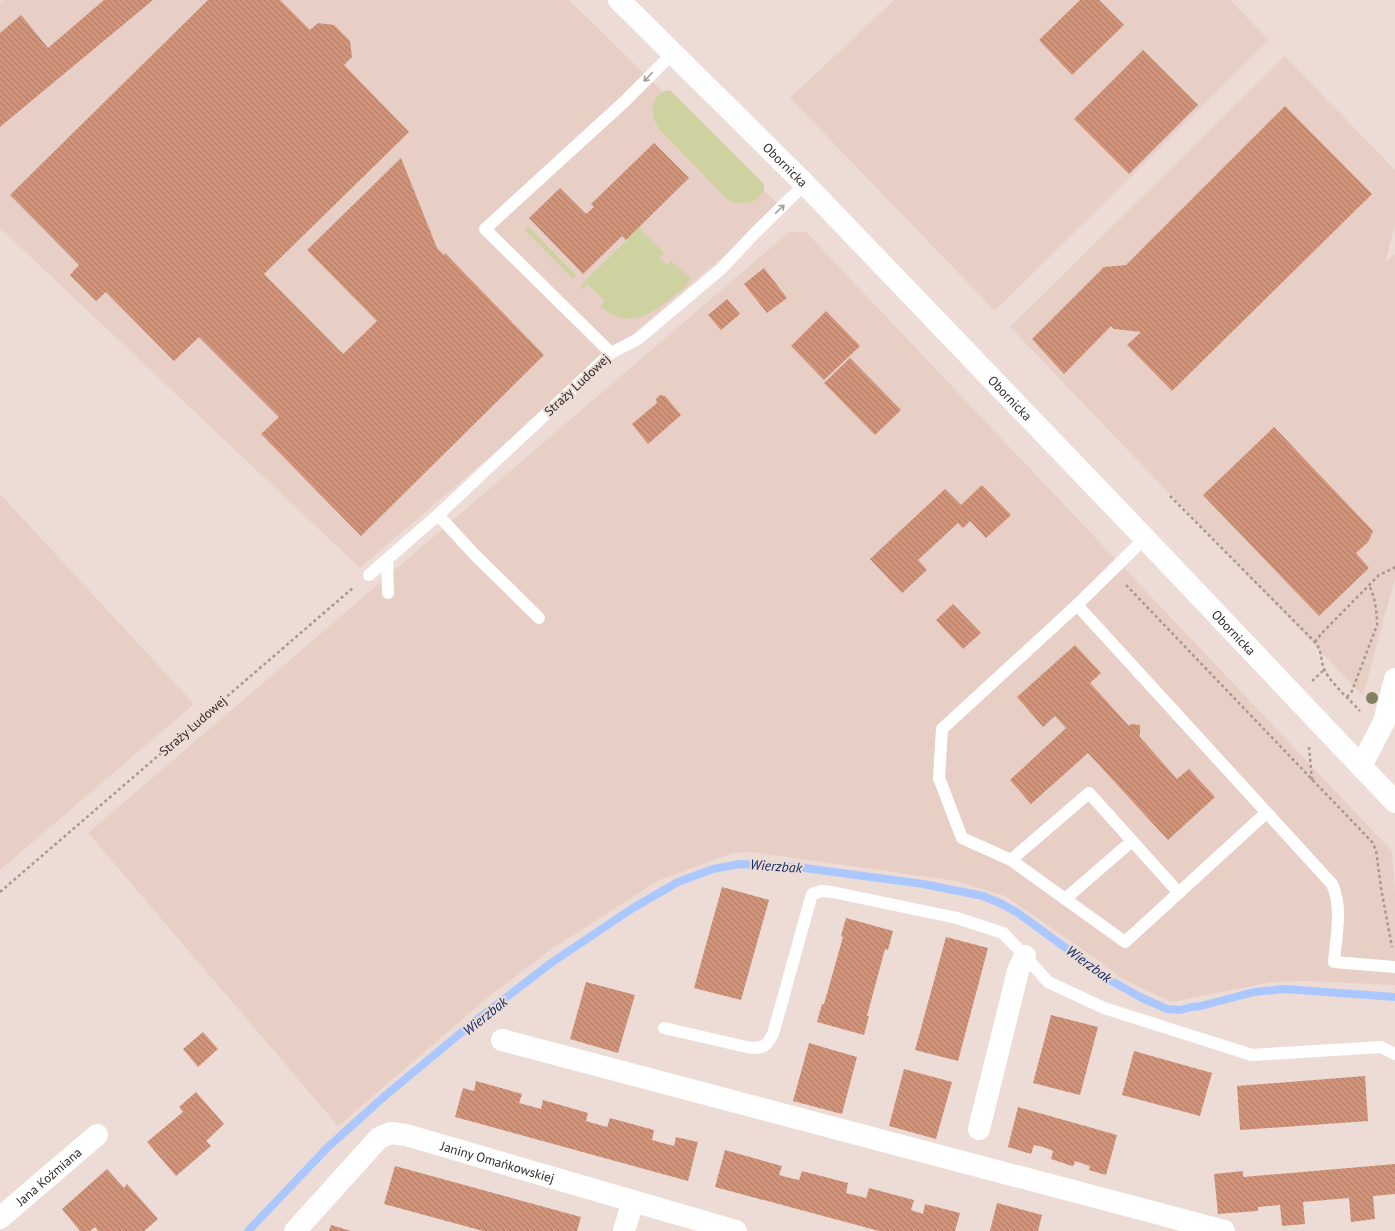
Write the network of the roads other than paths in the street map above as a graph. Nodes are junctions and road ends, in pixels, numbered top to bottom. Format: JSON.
{"nodes":[{"id":1,"x":619,"y":0,"type":"edge"},
{"id":2,"x":673,"y":53,"type":"junction"},
{"id":3,"x":805,"y":184,"type":"junction"},
{"id":4,"x":611,"y":353,"type":"junction"},
{"id":5,"x":438,"y":515,"type":"junction"},
{"id":6,"x":1145,"y":538,"type":"junction"},
{"id":7,"x":387,"y":560,"type":"junction"},
{"id":8,"x":369,"y":575,"type":"road end"},
{"id":9,"x":388,"y":593,"type":"dead end"},
{"id":10,"x":1077,"y":605,"type":"junction"},
{"id":11,"x":539,"y":618,"type":"dead end"},
{"id":12,"x":1395,"y":680,"type":"edge"},
{"id":13,"x":1361,"y":766,"type":"junction"},
{"id":14,"x":1395,"y":802,"type":"edge"},
{"id":15,"x":1266,"y":813,"type":"junction"},
{"id":16,"x":1132,"y":841,"type":"junction"},
{"id":17,"x":1011,"y":860,"type":"junction"},
{"id":18,"x":1178,"y":893,"type":"junction"},
{"id":19,"x":1065,"y":900,"type":"junction"},
{"id":20,"x":1025,"y":956,"type":"junction"},
{"id":21,"x":1395,"y":967,"type":"edge"},
{"id":22,"x":664,"y":1028,"type":"dead end"},
{"id":23,"x":502,"y":1040,"type":"dead end"},
{"id":24,"x":1395,"y":1054,"type":"edge"},
{"id":25,"x":979,"y":1129,"type":"dead end"},
{"id":26,"x":96,"y":1135,"type":"dead end"},
{"id":27,"x":633,"y":1202,"type":"junction"},
{"id":28,"x":0,"y":1218,"type":"edge"},
{"id":29,"x":295,"y":1231,"type":"edge"},
{"id":30,"x":624,"y":1231,"type":"edge"},
{"id":31,"x":736,"y":1231,"type":"edge"},
{"id":32,"x":1224,"y":1231,"type":"edge"}],
"edges":[{"from":1,"to":2,"type":"street","name":"Obornicka"},
{"from":2,"to":3,"type":"street","name":"Obornicka"},
{"from":2,"to":4,"type":"lane","one_way":true},
{"from":4,"to":3,"type":"lane","name":"Straży Ludowej","one_way":true},
{"from":3,"to":6,"type":"street","name":"Obornicka"},
{"from":4,"to":5,"type":"lane","name":"Straży Ludowej"},
{"from":5,"to":7,"type":"lane","name":"Straży Ludowej"},
{"from":5,"to":11,"type":"lane"},
{"from":6,"to":10,"type":"lane"},
{"from":6,"to":13,"type":"street","name":"Obornicka"},
{"from":7,"to":8,"type":"lane","name":"Straży Ludowej"},
{"from":7,"to":9,"type":"lane"},
{"from":10,"to":15,"type":"lane"},
{"from":10,"to":17,"type":"lane"},
{"from":12,"to":13,"type":"street"},
{"from":13,"to":14,"type":"street","name":"Obornicka"},
{"from":15,"to":18,"type":"lane"},
{"from":15,"to":21,"type":"lane"},
{"from":16,"to":17,"type":"lane"},
{"from":16,"to":18,"type":"lane"},
{"from":16,"to":19,"type":"lane"},
{"from":17,"to":19,"type":"lane"},
{"from":18,"to":19,"type":"lane"},
{"from":20,"to":22,"type":"lane"},
{"from":20,"to":24,"type":"lane"},
{"from":20,"to":25,"type":"street"},
{"from":23,"to":32,"type":"street"},
{"from":26,"to":28,"type":"street","name":"Jana Koźmiana"},
{"from":27,"to":29,"type":"street","name":"Janiny Omańkowskiej"},
{"from":27,"to":30,"type":"street"},
{"from":27,"to":31,"type":"street","name":"Janiny Omańkowskiej"}]}
